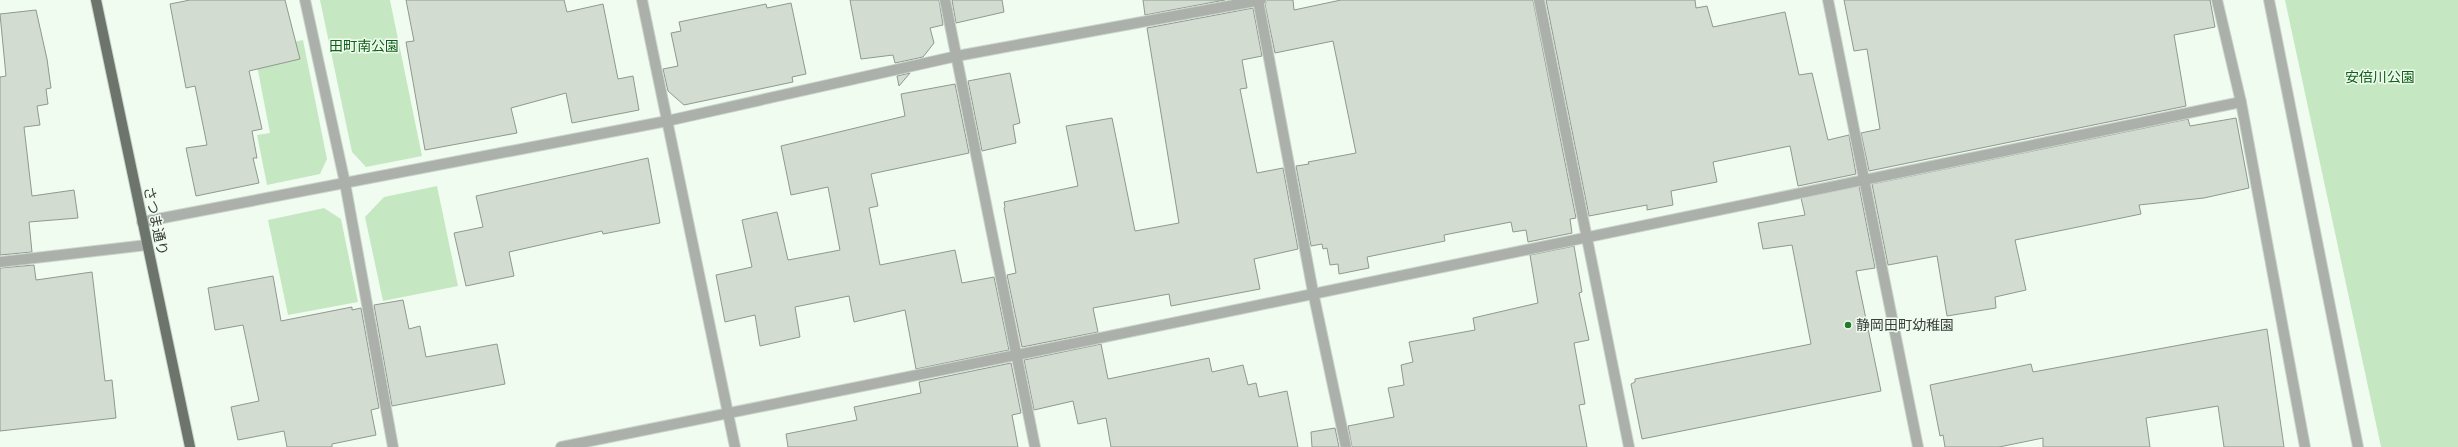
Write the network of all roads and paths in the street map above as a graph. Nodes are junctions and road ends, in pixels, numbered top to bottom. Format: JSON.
{"nodes":[{"id":1,"x":96,"y":0,"type":"edge"},
{"id":2,"x":305,"y":0,"type":"edge"},
{"id":3,"x":642,"y":0,"type":"edge"},
{"id":4,"x":945,"y":0,"type":"edge"},
{"id":5,"x":1259,"y":0,"type":"edge"},
{"id":6,"x":1539,"y":0,"type":"edge"},
{"id":7,"x":1828,"y":0,"type":"edge"},
{"id":8,"x":2217,"y":0,"type":"edge"},
{"id":9,"x":2269,"y":0,"type":"edge"},
{"id":10,"x":957,"y":56,"type":"junction"},
{"id":11,"x":2241,"y":102,"type":"junction"},
{"id":12,"x":667,"y":121,"type":"junction"},
{"id":13,"x":1865,"y":177,"type":"junction"},
{"id":14,"x":345,"y":182,"type":"junction"},
{"id":15,"x":142,"y":222,"type":"junction"},
{"id":16,"x":1586,"y":235,"type":"junction"},
{"id":17,"x":147,"y":245,"type":"junction"},
{"id":18,"x":0,"y":262,"type":"edge"},
{"id":19,"x":1313,"y":292,"type":"junction"},
{"id":20,"x":1017,"y":355,"type":"junction"},
{"id":21,"x":728,"y":414,"type":"junction"},
{"id":22,"x":190,"y":447,"type":"edge"},
{"id":23,"x":393,"y":447,"type":"edge"},
{"id":24,"x":561,"y":447,"type":"edge"},
{"id":25,"x":735,"y":447,"type":"edge"},
{"id":26,"x":1035,"y":447,"type":"edge"},
{"id":27,"x":1346,"y":447,"type":"edge"},
{"id":28,"x":1629,"y":447,"type":"edge"},
{"id":29,"x":1918,"y":447,"type":"edge"},
{"id":30,"x":2305,"y":447,"type":"edge"},
{"id":31,"x":2358,"y":447,"type":"edge"}],
"edges":[{"from":1,"to":15,"type":"main road","name":"さつま通り"},
{"from":2,"to":14,"type":"street"},
{"from":3,"to":12,"type":"street"},
{"from":4,"to":10,"type":"street"},
{"from":5,"to":10,"type":"street"},
{"from":5,"to":19,"type":"street"},
{"from":6,"to":16,"type":"street"},
{"from":7,"to":13,"type":"street"},
{"from":8,"to":11,"type":"street"},
{"from":9,"to":31,"type":"street"},
{"from":10,"to":12,"type":"street"},
{"from":10,"to":20,"type":"street"},
{"from":11,"to":13,"type":"street"},
{"from":11,"to":30,"type":"street"},
{"from":12,"to":14,"type":"street"},
{"from":12,"to":21,"type":"street"},
{"from":13,"to":16,"type":"street"},
{"from":13,"to":29,"type":"street"},
{"from":14,"to":15,"type":"street"},
{"from":14,"to":23,"type":"street"},
{"from":15,"to":17,"type":"main road","name":"さつま通り"},
{"from":16,"to":19,"type":"street"},
{"from":16,"to":28,"type":"street"},
{"from":17,"to":18,"type":"street"},
{"from":17,"to":22,"type":"main road","name":"さつま通り"},
{"from":19,"to":20,"type":"street"},
{"from":19,"to":27,"type":"street"},
{"from":20,"to":21,"type":"street"},
{"from":20,"to":26,"type":"street"},
{"from":21,"to":24,"type":"street"},
{"from":21,"to":25,"type":"street"}]}
